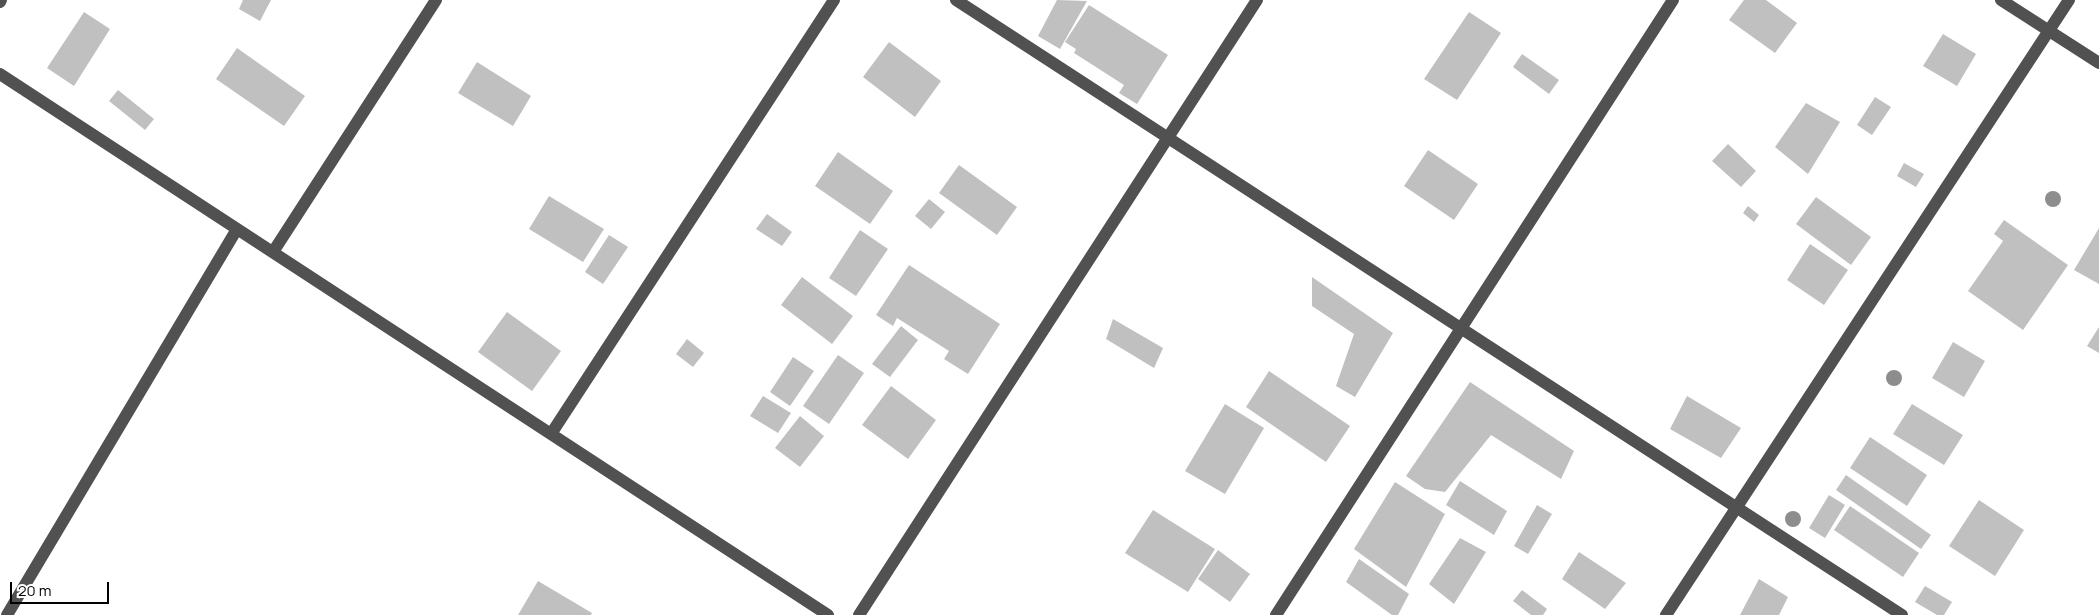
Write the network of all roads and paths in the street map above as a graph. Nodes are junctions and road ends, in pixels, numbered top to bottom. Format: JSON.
{"nodes":[{"id":1,"x":436,"y":0,"type":"edge"},
{"id":2,"x":834,"y":0,"type":"edge"},
{"id":3,"x":956,"y":0,"type":"edge"},
{"id":4,"x":1257,"y":0,"type":"edge"},
{"id":5,"x":1673,"y":0,"type":"edge"},
{"id":6,"x":2001,"y":0,"type":"edge"},
{"id":7,"x":2069,"y":0,"type":"edge"},
{"id":8,"x":2049,"y":31,"type":"junction"},
{"id":9,"x":2099,"y":63,"type":"edge"},
{"id":10,"x":0,"y":74,"type":"edge"},
{"id":11,"x":1168,"y":138,"type":"junction"},
{"id":12,"x":237,"y":228,"type":"junction"},
{"id":13,"x":272,"y":252,"type":"junction"},
{"id":14,"x":1461,"y":328,"type":"junction"},
{"id":15,"x":551,"y":434,"type":"junction"},
{"id":16,"x":1736,"y":507,"type":"junction"},
{"id":17,"x":7,"y":615,"type":"edge"},
{"id":18,"x":828,"y":615,"type":"edge"},
{"id":19,"x":859,"y":615,"type":"edge"},
{"id":20,"x":1276,"y":615,"type":"edge"},
{"id":21,"x":1666,"y":615,"type":"edge"},
{"id":22,"x":1902,"y":615,"type":"edge"}],
"edges":[{"from":1,"to":13,"type":"street"},
{"from":2,"to":15,"type":"street"},
{"from":3,"to":11,"type":"street"},
{"from":4,"to":11,"type":"street"},
{"from":5,"to":14,"type":"street"},
{"from":6,"to":8,"type":"street"},
{"from":7,"to":8,"type":"street"},
{"from":8,"to":9,"type":"street"},
{"from":8,"to":16,"type":"street"},
{"from":10,"to":12,"type":"street"},
{"from":11,"to":14,"type":"street"},
{"from":11,"to":19,"type":"street"},
{"from":12,"to":13,"type":"street"},
{"from":12,"to":17,"type":"street"},
{"from":13,"to":15,"type":"street"},
{"from":14,"to":16,"type":"street"},
{"from":14,"to":20,"type":"street"},
{"from":15,"to":18,"type":"street"},
{"from":16,"to":21,"type":"street"},
{"from":16,"to":22,"type":"street"}]}
